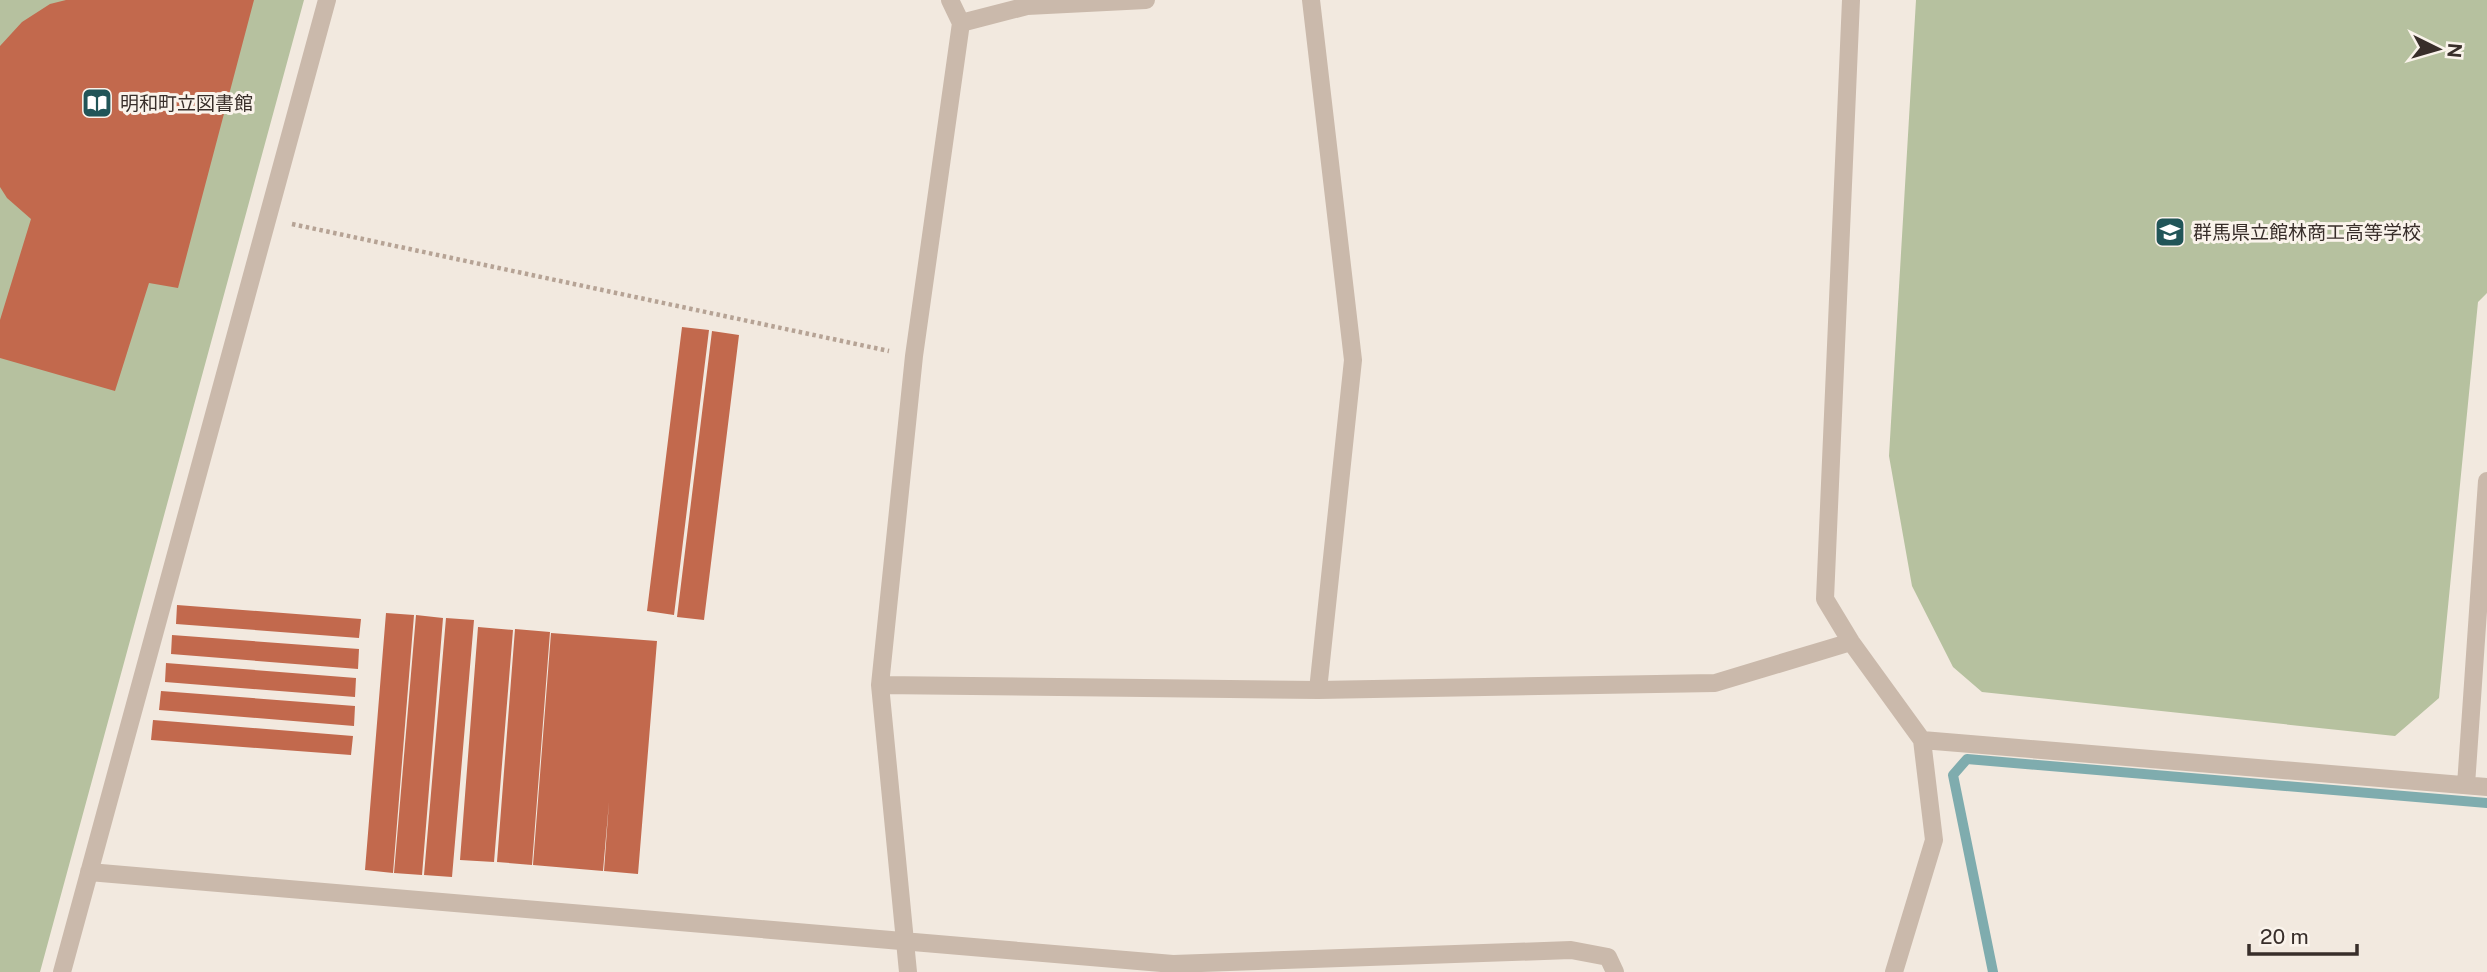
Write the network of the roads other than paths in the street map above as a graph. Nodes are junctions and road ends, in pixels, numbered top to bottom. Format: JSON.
{"nodes":[{"id":1,"x":327,"y":0,"type":"edge"},
{"id":2,"x":950,"y":0,"type":"edge"},
{"id":3,"x":1146,"y":0,"type":"edge"},
{"id":4,"x":1311,"y":0,"type":"edge"},
{"id":5,"x":1852,"y":0,"type":"edge"},
{"id":6,"x":961,"y":23,"type":"junction"},
{"id":7,"x":2487,"y":481,"type":"edge"},
{"id":8,"x":2485,"y":546,"type":"edge"},
{"id":9,"x":1851,"y":642,"type":"junction"},
{"id":10,"x":880,"y":685,"type":"junction"},
{"id":11,"x":1318,"y":690,"type":"junction"},
{"id":12,"x":1922,"y":740,"type":"junction"},
{"id":13,"x":2466,"y":785,"type":"junction"},
{"id":14,"x":2487,"y":787,"type":"edge"},
{"id":15,"x":89,"y":872,"type":"junction"},
{"id":16,"x":904,"y":939,"type":"junction"},
{"id":17,"x":62,"y":972,"type":"edge"},
{"id":18,"x":908,"y":972,"type":"edge"},
{"id":19,"x":1615,"y":972,"type":"edge"},
{"id":20,"x":1894,"y":972,"type":"edge"}],
"edges":[{"from":1,"to":15,"type":"street"},
{"from":2,"to":6,"type":"street"},
{"from":3,"to":6,"type":"street"},
{"from":4,"to":11,"type":"street"},
{"from":5,"to":9,"type":"street"},
{"from":6,"to":10,"type":"street"},
{"from":7,"to":8,"type":"street"},
{"from":8,"to":13,"type":"street"},
{"from":9,"to":11,"type":"street"},
{"from":9,"to":12,"type":"street"},
{"from":10,"to":11,"type":"street"},
{"from":10,"to":16,"type":"street"},
{"from":12,"to":13,"type":"street"},
{"from":12,"to":20,"type":"street"},
{"from":13,"to":14,"type":"street"},
{"from":15,"to":16,"type":"street"},
{"from":15,"to":17,"type":"street"},
{"from":16,"to":18,"type":"street"},
{"from":16,"to":19,"type":"street"}]}
